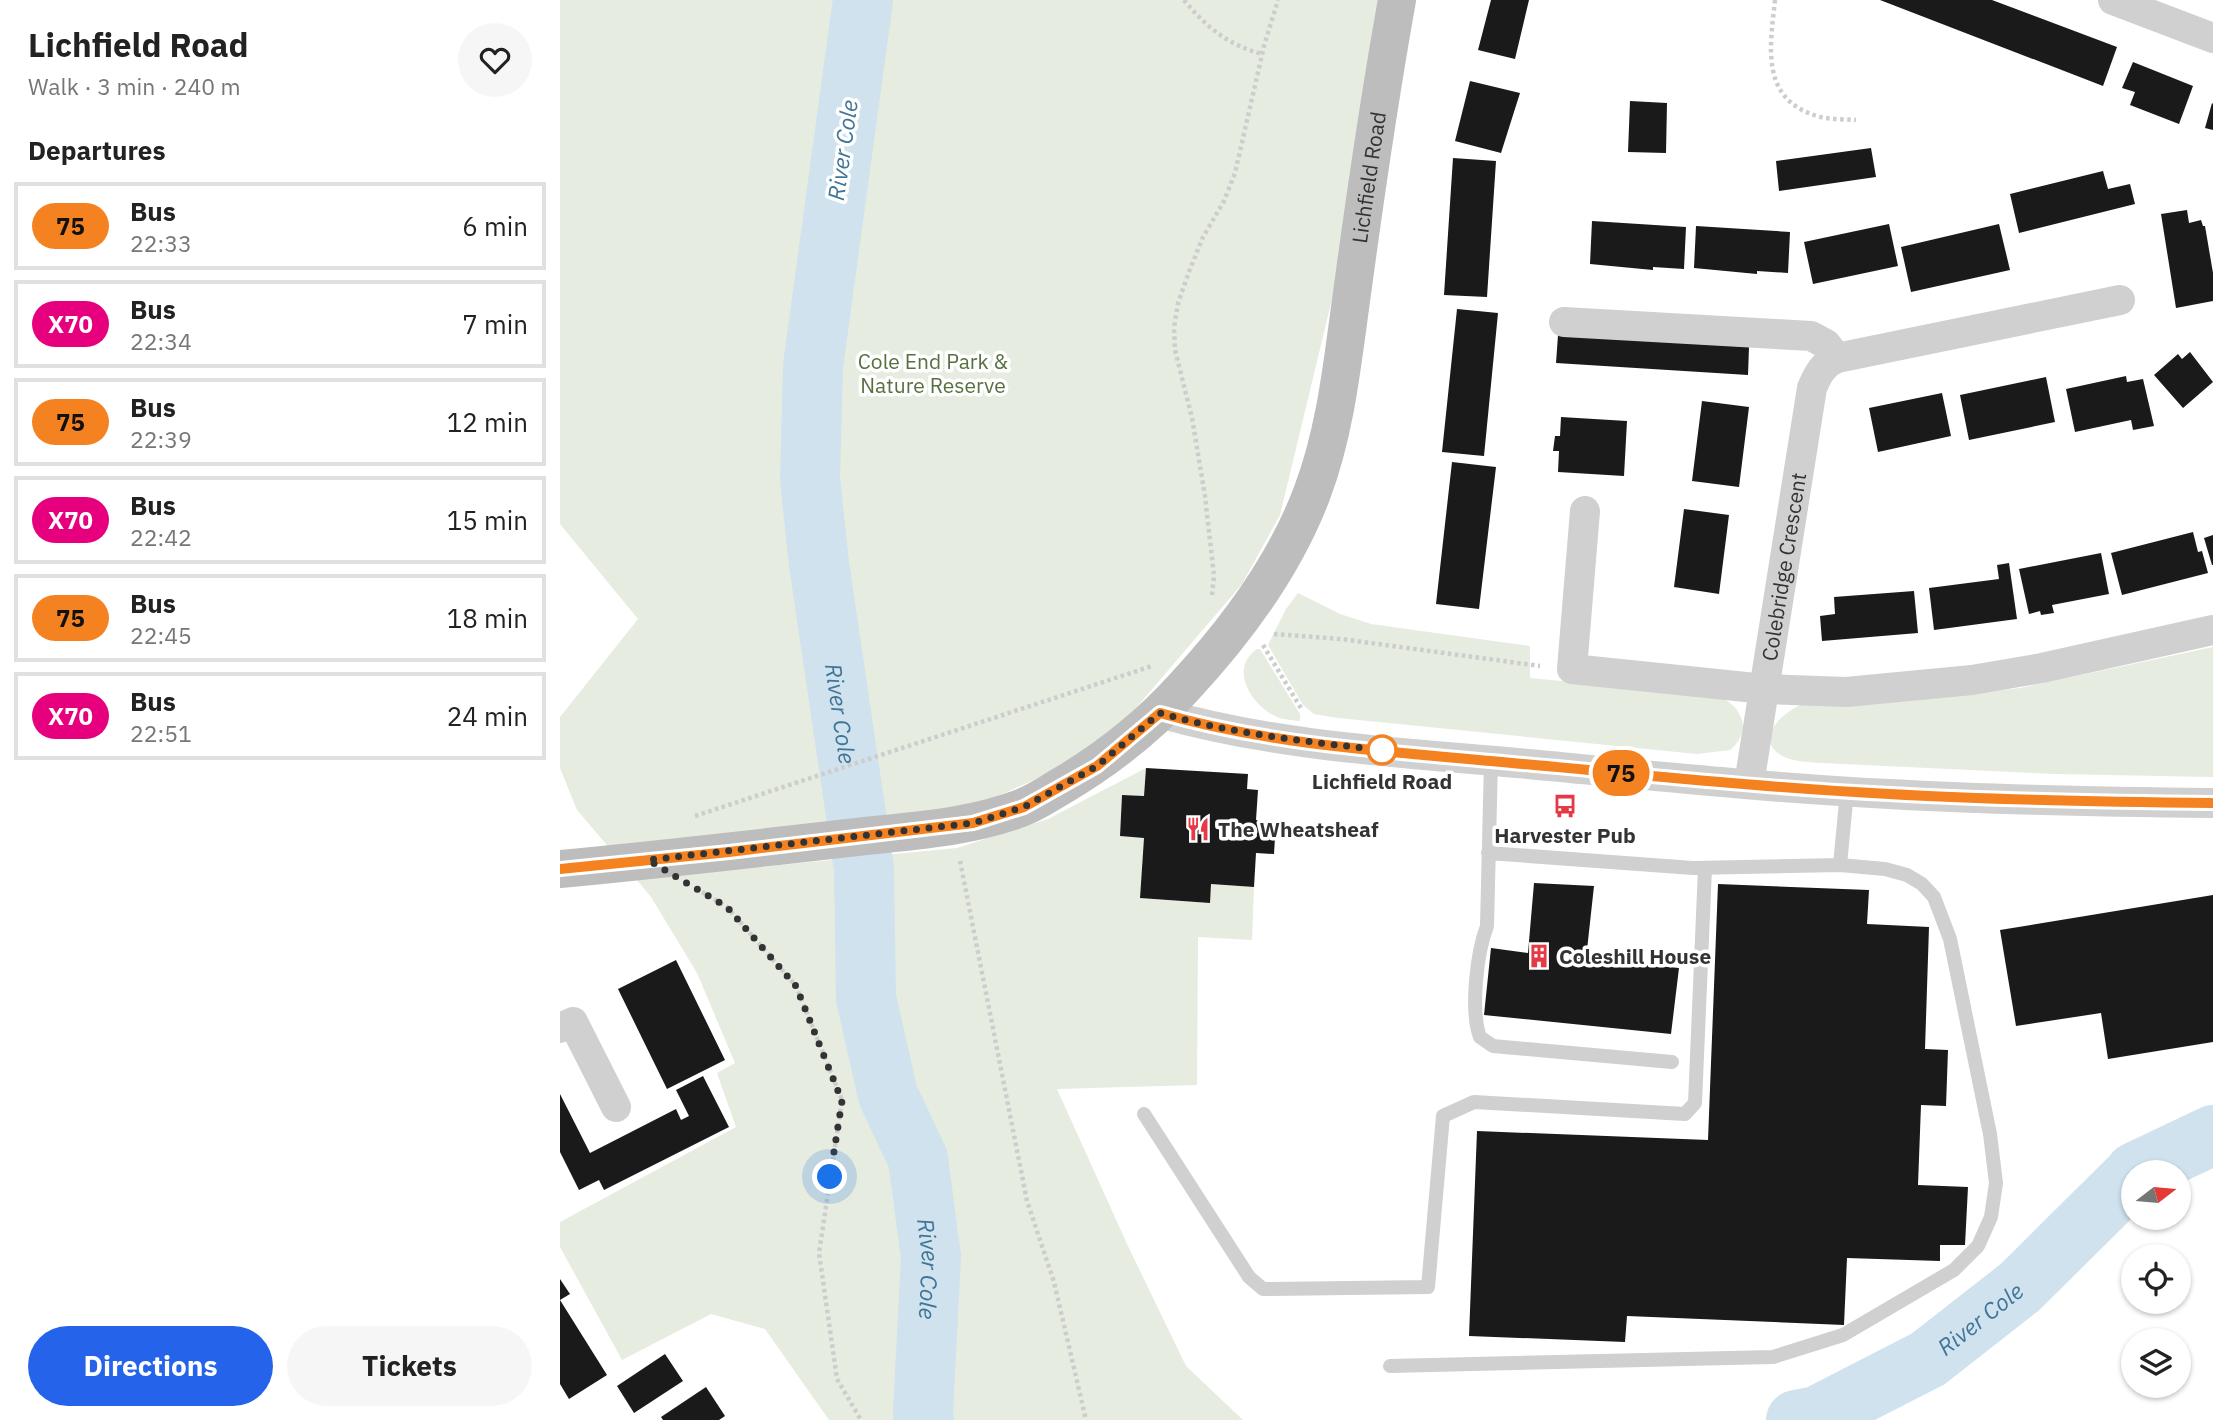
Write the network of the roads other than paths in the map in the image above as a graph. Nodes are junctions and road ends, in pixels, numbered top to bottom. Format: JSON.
{"nodes":[{"id":1,"x":1397,"y":0,"type":"edge"},
{"id":2,"x":2113,"y":0,"type":"edge"},
{"id":3,"x":2213,"y":38,"type":"edge"},
{"id":4,"x":2120,"y":300,"type":"dead end"},
{"id":5,"x":1564,"y":322,"type":"dead end"},
{"id":6,"x":1837,"y":358,"type":"junction"},
{"id":7,"x":1585,"y":511,"type":"dead end"},
{"id":8,"x":2213,"y":630,"type":"edge"},
{"id":9,"x":1765,"y":689,"type":"junction"},
{"id":10,"x":1160,"y":713,"type":"junction"},
{"id":11,"x":1491,"y":761,"type":"junction"},
{"id":12,"x":1749,"y":785,"type":"junction"},
{"id":13,"x":1847,"y":791,"type":"junction"},
{"id":14,"x":2213,"y":803,"type":"edge"},
{"id":15,"x":1488,"y":853,"type":"junction"},
{"id":16,"x":1840,"y":865,"type":"junction"},
{"id":17,"x":1705,"y":868,"type":"junction"},
{"id":18,"x":560,"y":869,"type":"edge"},
{"id":19,"x":560,"y":1028,"type":"edge"},
{"id":20,"x":1672,"y":1062,"type":"dead end"},
{"id":21,"x":616,"y":1107,"type":"dead end"},
{"id":22,"x":1144,"y":1114,"type":"dead end"},
{"id":23,"x":1390,"y":1366,"type":"dead end"}],
"edges":[{"from":1,"to":10,"type":"main road","name":"Lichfield Road"},
{"from":2,"to":3,"type":"street"},
{"from":4,"to":6,"type":"street"},
{"from":5,"to":6,"type":"street"},
{"from":6,"to":9,"type":"street","name":"Colebridge Crescent"},
{"from":7,"to":9,"type":"street"},
{"from":8,"to":9,"type":"street"},
{"from":9,"to":12,"type":"street","name":"Colebridge Crescent"},
{"from":10,"to":11,"type":"street"},
{"from":10,"to":18,"type":"main road","name":"Lichfield Road"},
{"from":11,"to":12,"type":"street"},
{"from":11,"to":15,"type":"lane"},
{"from":12,"to":13,"type":"street"},
{"from":13,"to":14,"type":"street"},
{"from":13,"to":16,"type":"lane"},
{"from":15,"to":17,"type":"lane"},
{"from":15,"to":20,"type":"lane"},
{"from":16,"to":17,"type":"lane"},
{"from":16,"to":23,"type":"lane"},
{"from":17,"to":22,"type":"lane"},
{"from":19,"to":21,"type":"street"}]}
